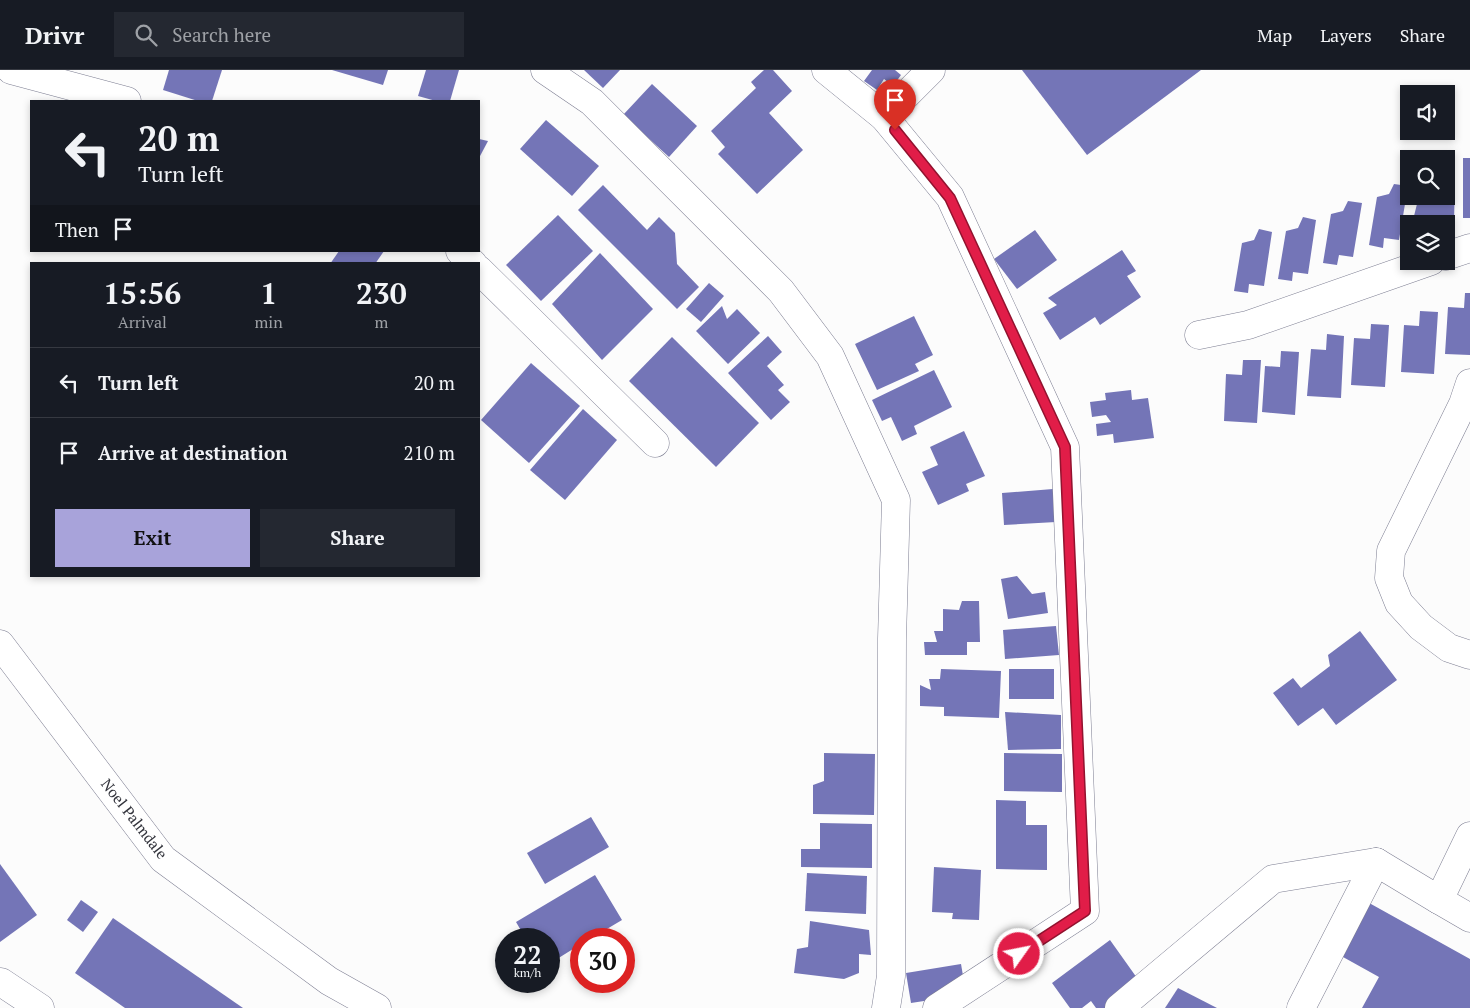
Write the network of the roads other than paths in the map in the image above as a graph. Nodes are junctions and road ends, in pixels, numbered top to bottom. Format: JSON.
{"nodes":[{"id":1,"x":11,"y":70,"type":"edge"},
{"id":2,"x":545,"y":70,"type":"edge"},
{"id":3,"x":826,"y":70,"type":"edge"},
{"id":4,"x":931,"y":70,"type":"edge"},
{"id":5,"x":123,"y":100,"type":"edge"},
{"id":6,"x":884,"y":117,"type":"junction"},
{"id":7,"x":1470,"y":248,"type":"edge"},
{"id":8,"x":461,"y":252,"type":"edge"},
{"id":9,"x":1455,"y":253,"type":"edge"},
{"id":10,"x":471,"y":262,"type":"edge"},
{"id":11,"x":1405,"y":270,"type":"edge"},
{"id":12,"x":480,"y":271,"type":"edge"},
{"id":13,"x":1199,"y":335,"type":"dead end"},
{"id":14,"x":1470,"y":383,"type":"edge"},
{"id":15,"x":655,"y":444,"type":"dead end"},
{"id":16,"x":0,"y":644,"type":"edge"},
{"id":17,"x":1470,"y":655,"type":"edge"},
{"id":18,"x":1470,"y":836,"type":"edge"},
{"id":19,"x":1376,"y":862,"type":"junction"},
{"id":20,"x":1439,"y":900,"type":"junction"},
{"id":21,"x":1470,"y":918,"type":"edge"},
{"id":22,"x":1,"y":983,"type":"edge"},
{"id":23,"x":40,"y":1008,"type":"edge"},
{"id":24,"x":377,"y":1008,"type":"edge"},
{"id":25,"x":886,"y":1008,"type":"edge"},
{"id":26,"x":937,"y":1008,"type":"edge"},
{"id":27,"x":1119,"y":1008,"type":"edge"},
{"id":28,"x":1301,"y":1008,"type":"edge"}],
"edges":[{"from":1,"to":5,"type":"street"},
{"from":2,"to":25,"type":"street"},
{"from":3,"to":6,"type":"street"},
{"from":4,"to":6,"type":"street"},
{"from":6,"to":26,"type":"street"},
{"from":7,"to":9,"type":"street"},
{"from":8,"to":10,"type":"street"},
{"from":11,"to":13,"type":"street"},
{"from":12,"to":15,"type":"street"},
{"from":14,"to":17,"type":"street"},
{"from":16,"to":24,"type":"street","name":"Noel Palmdale"},
{"from":18,"to":20,"type":"street"},
{"from":19,"to":20,"type":"street"},
{"from":19,"to":27,"type":"street"},
{"from":19,"to":28,"type":"street"},
{"from":20,"to":21,"type":"street"},
{"from":22,"to":23,"type":"street"}]}
